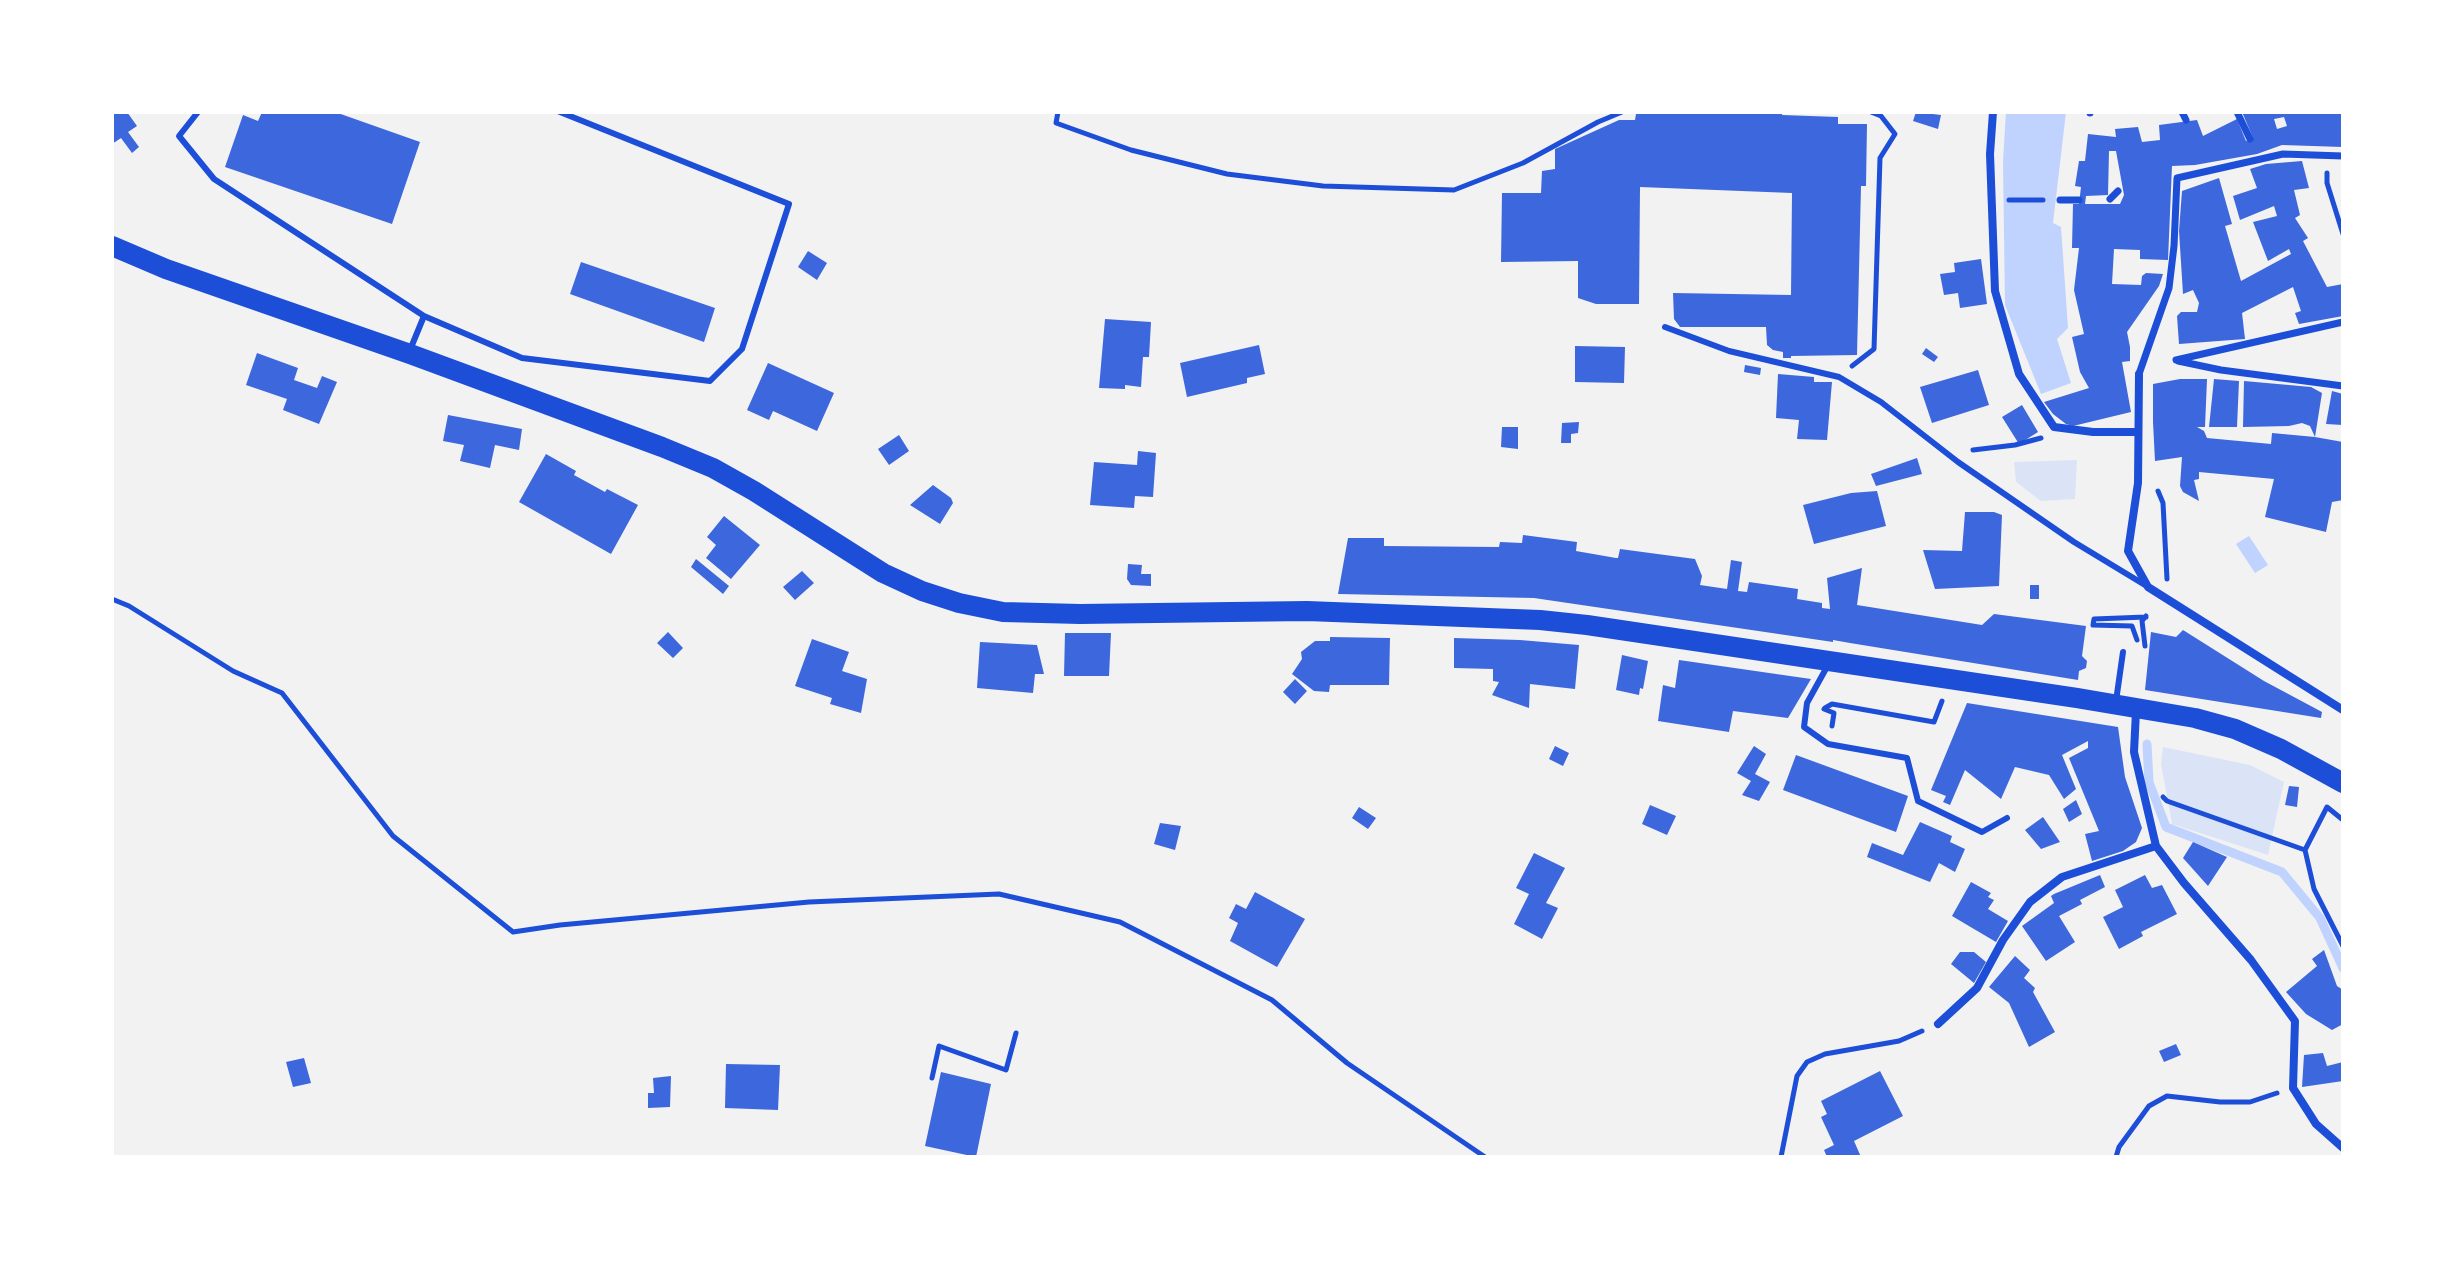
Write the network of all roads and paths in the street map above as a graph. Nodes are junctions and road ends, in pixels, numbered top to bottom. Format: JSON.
{"nodes":[{"id":1,"x":198,"y":112,"type":"edge"},
{"id":2,"x":560,"y":112,"type":"edge"},
{"id":3,"x":1058,"y":112,"type":"edge"},
{"id":4,"x":1622,"y":112,"type":"edge"},
{"id":5,"x":1871,"y":112,"type":"edge"},
{"id":6,"x":1993,"y":112,"type":"edge"},
{"id":7,"x":2237,"y":112,"type":"edge"},
{"id":8,"x":2250,"y":139,"type":"dead end"},
{"id":9,"x":2343,"y":156,"type":"edge"},
{"id":10,"x":2327,"y":183,"type":"dead end"},
{"id":11,"x":2118,"y":191,"type":"dead end"},
{"id":12,"x":2110,"y":199,"type":"dead end"},
{"id":13,"x":1992,"y":200,"type":"junction"},
{"id":14,"x":2060,"y":200,"type":"joint"},
{"id":15,"x":2079,"y":200,"type":"dead end"},
{"id":16,"x":2343,"y":234,"type":"edge"},
{"id":17,"x":112,"y":246,"type":"edge"},
{"id":18,"x":424,"y":316,"type":"junction"},
{"id":19,"x":2343,"y":322,"type":"edge"},
{"id":20,"x":1665,"y":327,"type":"dead end"},
{"id":21,"x":408,"y":353,"type":"junction"},
{"id":22,"x":2139,"y":374,"type":"joint"},
{"id":23,"x":1839,"y":377,"type":"junction"},
{"id":24,"x":2343,"y":386,"type":"edge"},
{"id":25,"x":2054,"y":427,"type":"junction"},
{"id":26,"x":2138,"y":432,"type":"junction"},
{"id":27,"x":1950,"y":456,"type":"junction"},
{"id":28,"x":2159,"y":494,"type":"dead end"},
{"id":29,"x":2148,"y":587,"type":"junction"},
{"id":30,"x":112,"y":599,"type":"edge"},
{"id":31,"x":2169,"y":600,"type":"junction"},
{"id":32,"x":2145,"y":646,"type":"dead end"},
{"id":33,"x":2123,"y":652,"type":"joint"},
{"id":34,"x":1830,"y":661,"type":"junction"},
{"id":35,"x":1945,"y":694,"type":"dead end"},
{"id":36,"x":1832,"y":704,"type":"dead end"},
{"id":37,"x":2116,"y":705,"type":"junction"},
{"id":38,"x":2137,"y":709,"type":"junction"},
{"id":39,"x":2343,"y":710,"type":"edge"},
{"id":40,"x":2343,"y":783,"type":"edge"},
{"id":41,"x":2158,"y":793,"type":"dead end"},
{"id":42,"x":2007,"y":818,"type":"dead end"},
{"id":43,"x":2343,"y":820,"type":"edge"},
{"id":44,"x":2156,"y":846,"type":"junction"},
{"id":45,"x":2305,"y":850,"type":"junction"},
{"id":46,"x":2343,"y":946,"type":"edge"},
{"id":47,"x":1938,"y":1024,"type":"joint"},
{"id":48,"x":1016,"y":1033,"type":"dead end"},
{"id":49,"x":932,"y":1078,"type":"dead end"},
{"id":50,"x":2293,"y":1088,"type":"junction"},
{"id":51,"x":2343,"y":1148,"type":"edge"},
{"id":52,"x":1485,"y":1157,"type":"edge"},
{"id":53,"x":1781,"y":1157,"type":"edge"},
{"id":54,"x":2116,"y":1157,"type":"edge"}],
"edges":[{"from":1,"to":18,"type":"lane"},
{"from":2,"to":18,"type":"lane"},
{"from":3,"to":4,"type":"path"},
{"from":5,"to":23,"type":"path"},
{"from":6,"to":13,"type":"street"},
{"from":7,"to":8,"type":"street"},
{"from":9,"to":22,"type":"street"},
{"from":10,"to":16,"type":"path"},
{"from":11,"to":12,"type":"street"},
{"from":13,"to":14,"type":"path"},
{"from":13,"to":25,"type":"street"},
{"from":14,"to":15,"type":"street"},
{"from":17,"to":21,"type":"main road"},
{"from":18,"to":21,"type":"lane"},
{"from":19,"to":24,"type":"street"},
{"from":20,"to":23,"type":"lane"},
{"from":21,"to":34,"type":"main road"},
{"from":22,"to":26,"type":"street"},
{"from":23,"to":27,"type":"lane"},
{"from":25,"to":26,"type":"street"},
{"from":25,"to":27,"type":"path"},
{"from":26,"to":29,"type":"street"},
{"from":27,"to":29,"type":"lane"},
{"from":28,"to":31,"type":"path"},
{"from":29,"to":31,"type":"street"},
{"from":30,"to":52,"type":"path"},
{"from":31,"to":39,"type":"street"},
{"from":32,"to":33,"type":"path"},
{"from":33,"to":37,"type":"lane"},
{"from":34,"to":37,"type":"main road"},
{"from":34,"to":42,"type":"lane"},
{"from":35,"to":36,"type":"path"},
{"from":37,"to":38,"type":"main road"},
{"from":38,"to":40,"type":"main road"},
{"from":38,"to":44,"type":"street"},
{"from":41,"to":45,"type":"path"},
{"from":43,"to":45,"type":"path"},
{"from":44,"to":47,"type":"street"},
{"from":44,"to":50,"type":"street"},
{"from":45,"to":46,"type":"path"},
{"from":47,"to":53,"type":"path"},
{"from":48,"to":49,"type":"path"},
{"from":50,"to":51,"type":"street"},
{"from":50,"to":54,"type":"path"}]}
